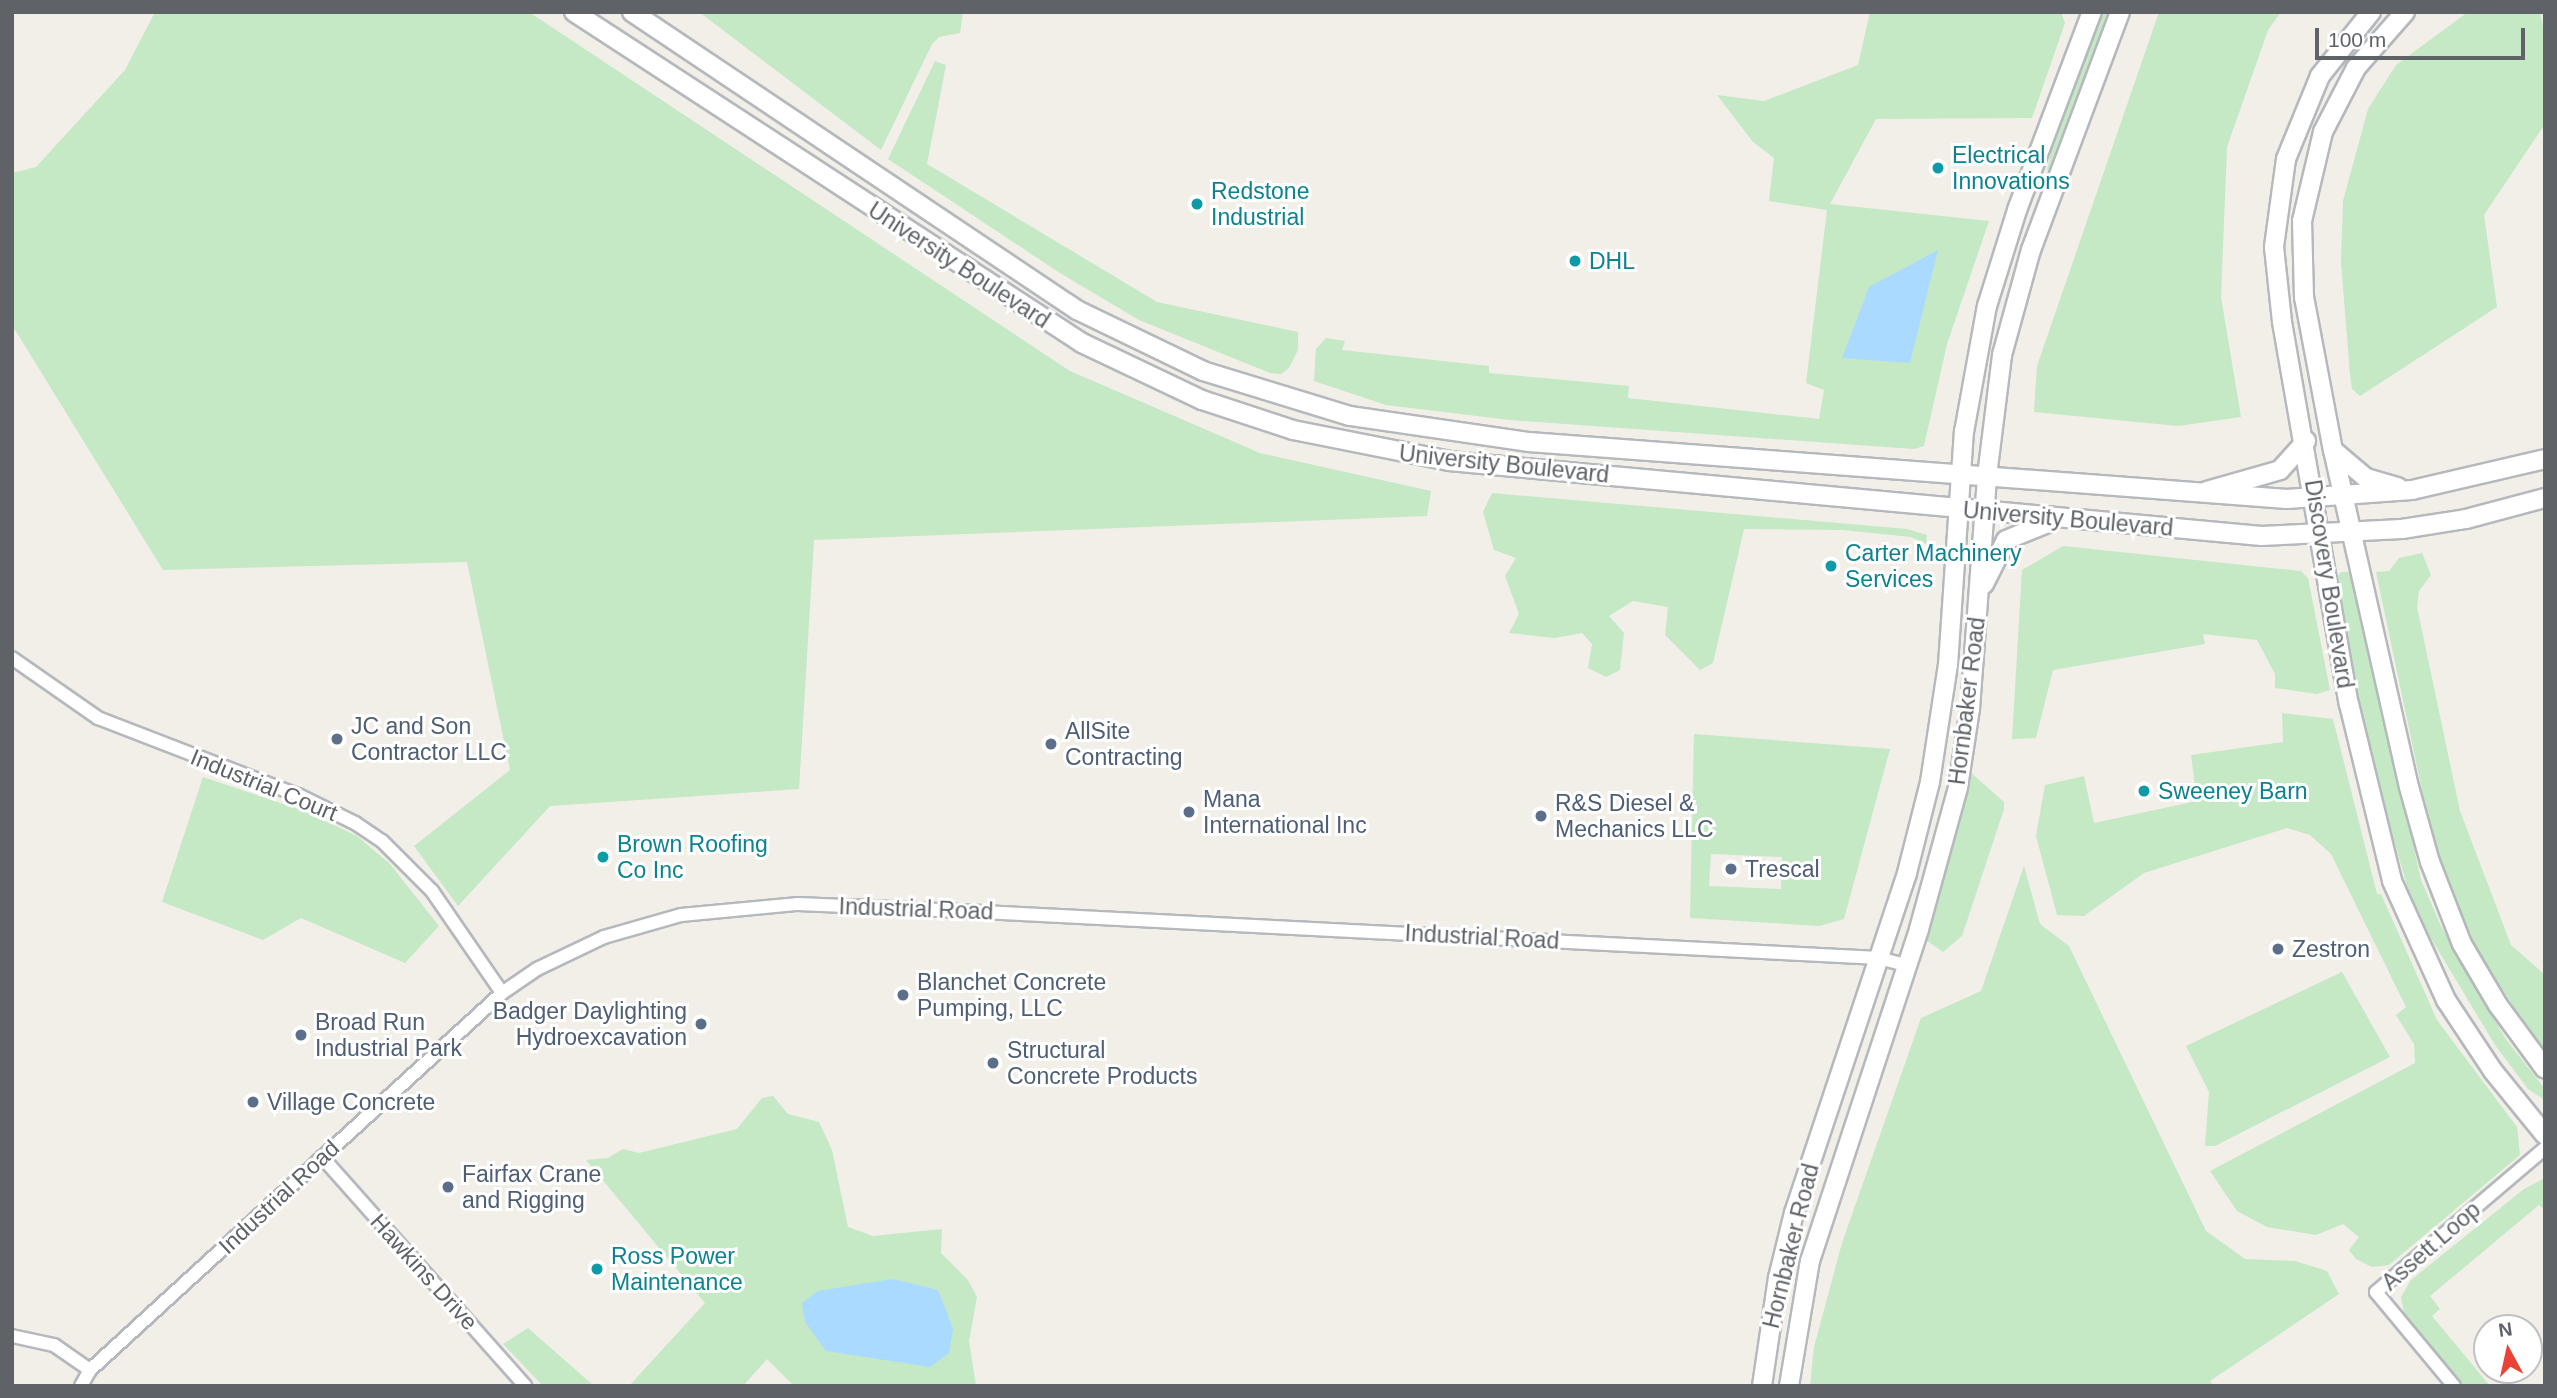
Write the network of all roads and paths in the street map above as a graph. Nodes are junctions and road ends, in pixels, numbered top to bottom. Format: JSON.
{"nodes":[{"id":1,"x":574,"y":12,"type":"edge"},
{"id":2,"x":632,"y":12,"type":"edge"},
{"id":3,"x":2092,"y":12,"type":"edge"},
{"id":4,"x":2120,"y":12,"type":"edge"},
{"id":5,"x":2371,"y":12,"type":"edge"},
{"id":6,"x":2405,"y":12,"type":"edge"},
{"id":7,"x":2304,"y":110,"type":"junction"},
{"id":8,"x":2328,"y":121,"type":"junction"},
{"id":9,"x":2306,"y":441,"type":"junction"},
{"id":10,"x":2333,"y":450,"type":"junction"},
{"id":11,"x":2545,"y":459,"type":"edge"},
{"id":12,"x":1959,"y":475,"type":"junction"},
{"id":13,"x":1987,"y":476,"type":"junction"},
{"id":14,"x":2412,"y":490,"type":"junction"},
{"id":15,"x":2200,"y":493,"type":"junction"},
{"id":16,"x":2344,"y":498,"type":"junction"},
{"id":17,"x":2545,"y":498,"type":"edge"},
{"id":18,"x":2313,"y":499,"type":"junction"},
{"id":19,"x":1958,"y":508,"type":"junction"},
{"id":20,"x":1985,"y":511,"type":"junction"},
{"id":21,"x":2061,"y":519,"type":"junction"},
{"id":22,"x":2353,"y":534,"type":"junction"},
{"id":23,"x":2318,"y":536,"type":"junction"},
{"id":24,"x":1979,"y":597,"type":"junction"},
{"id":25,"x":12,"y":658,"type":"edge"},
{"id":26,"x":1879,"y":958,"type":"junction"},
{"id":27,"x":1905,"y":965,"type":"junction"},
{"id":28,"x":502,"y":993,"type":"junction"},
{"id":29,"x":2545,"y":1069,"type":"edge"},
{"id":30,"x":2545,"y":1135,"type":"edge"},
{"id":31,"x":2545,"y":1148,"type":"edge"},
{"id":32,"x":322,"y":1157,"type":"junction"},
{"id":33,"x":12,"y":1336,"type":"edge"},
{"id":34,"x":90,"y":1370,"type":"junction"},
{"id":35,"x":81,"y":1386,"type":"edge"},
{"id":36,"x":90,"y":1386,"type":"edge"},
{"id":37,"x":526,"y":1386,"type":"edge"},
{"id":38,"x":1762,"y":1386,"type":"edge"},
{"id":39,"x":1789,"y":1386,"type":"edge"},
{"id":40,"x":2454,"y":1386,"type":"edge"}],
"edges":[{"from":1,"to":19,"type":"main road","name":"University Boulevard"},
{"from":2,"to":12,"type":"main road","name":"University Boulevard"},
{"from":3,"to":12,"type":"main road","name":"Hornbaker Road"},
{"from":4,"to":13,"type":"main road","name":"Hornbaker Road"},
{"from":5,"to":7,"type":"main road","name":"Discovery Boulevard"},
{"from":6,"to":8,"type":"main road","name":"Discovery Boulevard"},
{"from":7,"to":8,"type":"main road"},
{"from":7,"to":9,"type":"main road","name":"Discovery Boulevard"},
{"from":8,"to":10,"type":"main road","name":"Discovery Boulevard"},
{"from":9,"to":15,"type":"main road"},
{"from":9,"to":18,"type":"main road","name":"Discovery Boulevard"},
{"from":10,"to":14,"type":"main road"},
{"from":10,"to":16,"type":"main road","name":"Discovery Boulevard"},
{"from":11,"to":14,"type":"main road","name":"University Boulevard"},
{"from":12,"to":13,"type":"main road","name":"University Boulevard"},
{"from":12,"to":19,"type":"main road","name":"Hornbaker Road"},
{"from":13,"to":15,"type":"main road","name":"University Boulevard"},
{"from":13,"to":20,"type":"main road","name":"Hornbaker Road"},
{"from":14,"to":16,"type":"main road","name":"University Boulevard"},
{"from":15,"to":18,"type":"main road","name":"University Boulevard"},
{"from":16,"to":18,"type":"main road","name":"University Boulevard"},
{"from":16,"to":22,"type":"main road","name":"Discovery Boulevard"},
{"from":17,"to":22,"type":"main road","name":"University Boulevard"},
{"from":18,"to":23,"type":"main road","name":"Discovery Boulevard"},
{"from":19,"to":20,"type":"main road","name":"University Boulevard"},
{"from":19,"to":26,"type":"main road","name":"Hornbaker Road"},
{"from":20,"to":21,"type":"main road","name":"University Boulevard"},
{"from":20,"to":24,"type":"main road","name":"Hornbaker Road"},
{"from":21,"to":23,"type":"main road","name":"University Boulevard"},
{"from":21,"to":24,"type":"main road"},
{"from":22,"to":23,"type":"main road","name":"University Boulevard"},
{"from":22,"to":29,"type":"main road","name":"Discovery Boulevard"},
{"from":23,"to":30,"type":"main road","name":"Discovery Boulevard"},
{"from":24,"to":27,"type":"main road","name":"Hornbaker Road"},
{"from":25,"to":28,"type":"street","name":"Industrial Court"},
{"from":26,"to":27,"type":"street","name":"Industrial Road"},
{"from":26,"to":28,"type":"street","name":"Industrial Road"},
{"from":26,"to":38,"type":"main road","name":"Hornbaker Road"},
{"from":27,"to":39,"type":"main road","name":"Hornbaker Road"},
{"from":28,"to":32,"type":"street","name":"Industrial Road"},
{"from":31,"to":40,"type":"street","name":"Assett Loop"},
{"from":32,"to":34,"type":"street","name":"Industrial Road"},
{"from":32,"to":37,"type":"street","name":"Hawkins Drive"},
{"from":33,"to":34,"type":"street"},
{"from":34,"to":35,"type":"street","name":"Industrial Road"},
{"from":34,"to":36,"type":"street"}]}
